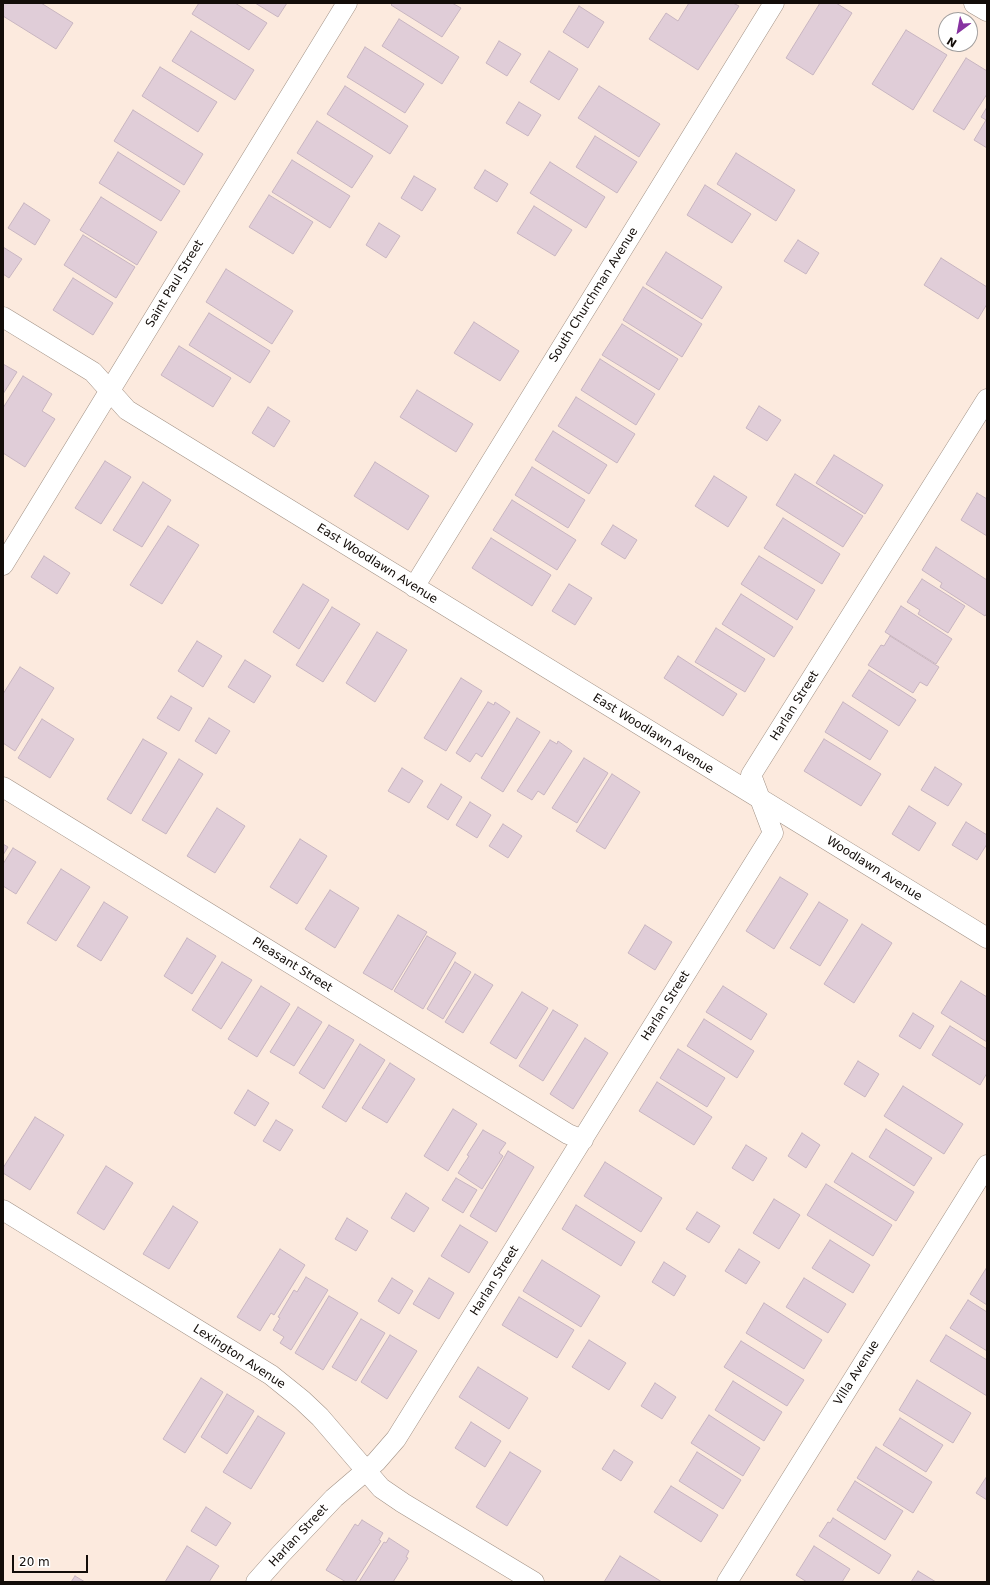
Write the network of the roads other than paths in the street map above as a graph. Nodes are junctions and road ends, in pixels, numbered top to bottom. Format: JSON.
{"nodes":[{"id":1,"x":347,"y":3,"type":"edge"},
{"id":2,"x":774,"y":3,"type":"edge"},
{"id":3,"x":975,"y":3,"type":"edge"},
{"id":4,"x":987,"y":10,"type":"edge"},
{"id":5,"x":3,"y":316,"type":"edge"},
{"id":6,"x":110,"y":390,"type":"junction"},
{"id":7,"x":987,"y":399,"type":"edge"},
{"id":8,"x":3,"y":565,"type":"edge"},
{"id":9,"x":414,"y":587,"type":"junction"},
{"id":10,"x":3,"y":787,"type":"edge"},
{"id":11,"x":760,"y":800,"type":"junction"},
{"id":12,"x":987,"y":938,"type":"edge"},
{"id":13,"x":583,"y":1140,"type":"junction"},
{"id":14,"x":987,"y":1165,"type":"edge"},
{"id":15,"x":3,"y":1210,"type":"edge"},
{"id":16,"x":366,"y":1472,"type":"junction"},
{"id":17,"x":256,"y":1582,"type":"edge"},
{"id":18,"x":534,"y":1582,"type":"edge"},
{"id":19,"x":727,"y":1582,"type":"edge"}],
"edges":[{"from":1,"to":6,"type":"street","name":"Saint Paul Street"},
{"from":2,"to":9,"type":"street","name":"South Churchman Avenue"},
{"from":3,"to":4,"type":"main road"},
{"from":5,"to":6,"type":"street","name":"East Woodlawn Avenue"},
{"from":6,"to":8,"type":"street","name":"Saint Paul Street"},
{"from":6,"to":9,"type":"street","name":"East Woodlawn Avenue"},
{"from":7,"to":11,"type":"street","name":"Harlan Street"},
{"from":9,"to":11,"type":"street","name":"East Woodlawn Avenue"},
{"from":10,"to":13,"type":"street","name":"Pleasant Street"},
{"from":11,"to":12,"type":"street","name":"Woodlawn Avenue"},
{"from":11,"to":13,"type":"street","name":"Harlan Street"},
{"from":13,"to":16,"type":"street","name":"Harlan Street"},
{"from":14,"to":19,"type":"street","name":"Villa Avenue"},
{"from":15,"to":16,"type":"street","name":"Lexington Avenue"},
{"from":16,"to":17,"type":"street","name":"Harlan Street"},
{"from":16,"to":18,"type":"street","name":"Lexington Avenue"}]}
